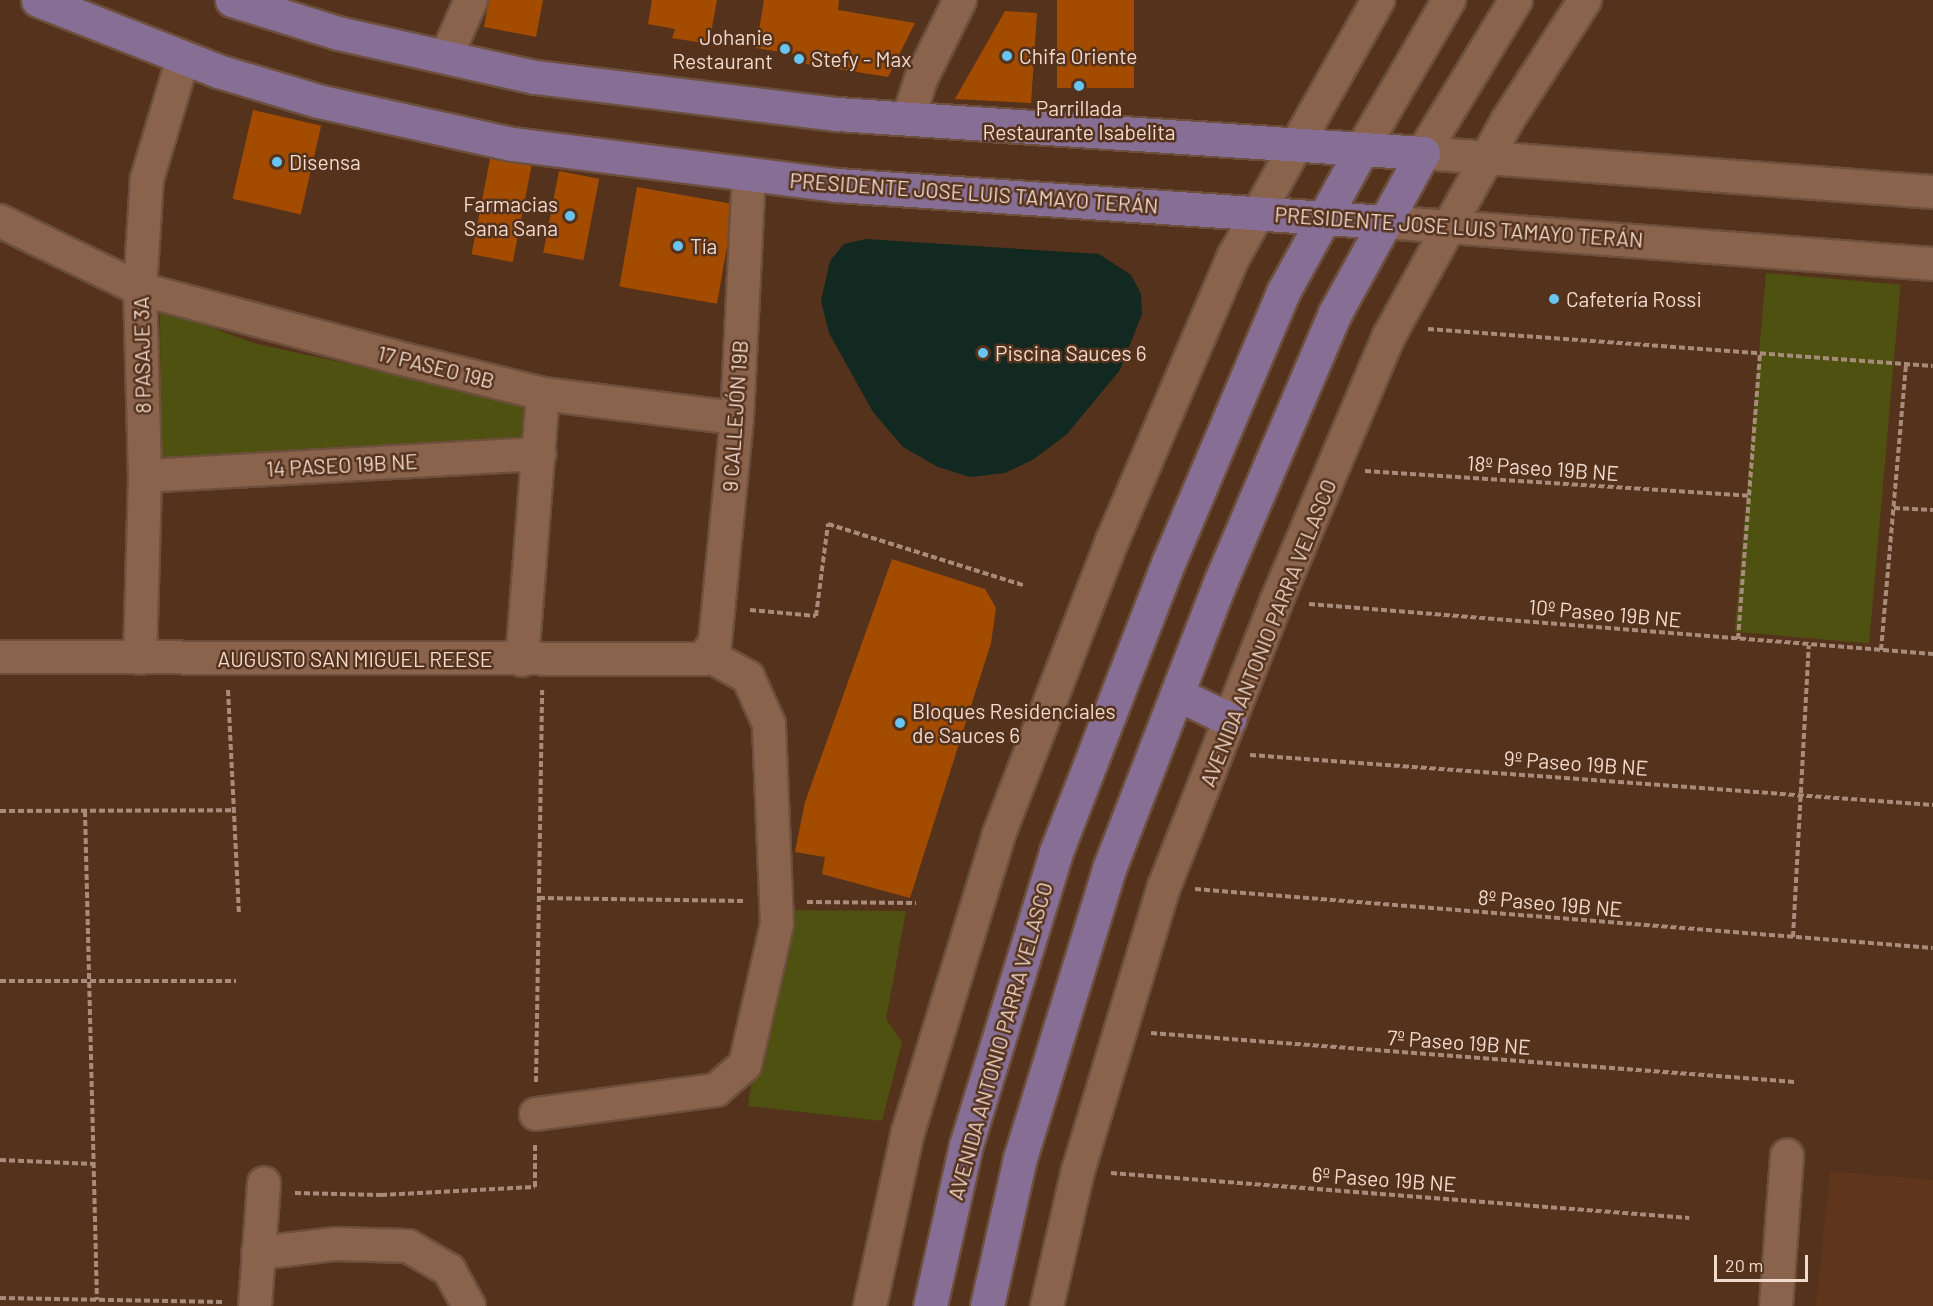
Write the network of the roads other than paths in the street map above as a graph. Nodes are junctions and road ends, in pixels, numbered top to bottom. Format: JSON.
{"nodes":[{"id":1,"x":38,"y":0,"type":"edge"},
{"id":2,"x":232,"y":0,"type":"edge"},
{"id":3,"x":471,"y":0,"type":"edge"},
{"id":4,"x":960,"y":0,"type":"edge"},
{"id":5,"x":1378,"y":0,"type":"edge"},
{"id":6,"x":1449,"y":0,"type":"edge"},
{"id":7,"x":1516,"y":0,"type":"edge"},
{"id":8,"x":1585,"y":0,"type":"edge"},
{"id":9,"x":446,"y":57,"type":"junction"},
{"id":10,"x":183,"y":58,"type":"junction"},
{"id":11,"x":908,"y":119,"type":"junction"},
{"id":12,"x":1297,"y":144,"type":"junction"},
{"id":13,"x":1362,"y":149,"type":"junction"},
{"id":14,"x":1423,"y":153,"type":"junction"},
{"id":15,"x":1487,"y":157,"type":"junction"},
{"id":16,"x":749,"y":174,"type":"junction"},
{"id":17,"x":1933,"y":192,"type":"edge"},
{"id":18,"x":1258,"y":213,"type":"junction"},
{"id":19,"x":1324,"y":218,"type":"junction"},
{"id":20,"x":0,"y":221,"type":"edge"},
{"id":21,"x":1385,"y":222,"type":"junction"},
{"id":22,"x":1450,"y":226,"type":"junction"},
{"id":23,"x":1933,"y":264,"type":"edge"},
{"id":24,"x":140,"y":289,"type":"junction"},
{"id":25,"x":543,"y":394,"type":"junction"},
{"id":26,"x":737,"y":418,"type":"junction"},
{"id":27,"x":539,"y":453,"type":"junction"},
{"id":28,"x":145,"y":476,"type":"junction"},
{"id":29,"x":708,"y":655,"type":"junction"},
{"id":30,"x":0,"y":657,"type":"edge"},
{"id":31,"x":140,"y":658,"type":"junction"},
{"id":32,"x":532,"y":660,"type":"junction"},
{"id":33,"x":1177,"y":694,"type":"junction"},
{"id":34,"x":1229,"y":719,"type":"junction"},
{"id":35,"x":536,"y":1114,"type":"road end"},
{"id":36,"x":1787,"y":1155,"type":"dead end"},
{"id":37,"x":263,"y":1187,"type":"road end"},
{"id":38,"x":258,"y":1253,"type":"junction"},
{"id":39,"x":255,"y":1305,"type":"edge"},
{"id":40,"x":469,"y":1306,"type":"edge"},
{"id":41,"x":870,"y":1306,"type":"edge"},
{"id":42,"x":930,"y":1306,"type":"edge"},
{"id":43,"x":987,"y":1306,"type":"edge"},
{"id":44,"x":1047,"y":1306,"type":"edge"},
{"id":45,"x":1776,"y":1306,"type":"edge"}],
"edges":[{"from":1,"to":10,"type":"main road","name":"PRESIDENTE JOSE LUIS TAMAYO TERÁN"},
{"from":2,"to":9,"type":"main road"},
{"from":3,"to":9,"type":"street"},
{"from":4,"to":11,"type":"street"},
{"from":5,"to":12,"type":"street"},
{"from":6,"to":13,"type":"street","name":"AVENIDA ANTONIO PARRA VELASCO"},
{"from":7,"to":14,"type":"street"},
{"from":8,"to":15,"type":"street","name":"AVENIDA ANTONIO PARRA VELASCO"},
{"from":9,"to":11,"type":"main road"},
{"from":10,"to":16,"type":"main road","name":"PRESIDENTE JOSE LUIS TAMAYO TERÁN"},
{"from":10,"to":24,"type":"street","name":"8 PASAJE 3A"},
{"from":11,"to":12,"type":"main road"},
{"from":12,"to":13,"type":"main road"},
{"from":12,"to":18,"type":"street"},
{"from":13,"to":14,"type":"main road"},
{"from":13,"to":19,"type":"main road","name":"AVENIDA ANTONIO PARRA VELASCO"},
{"from":14,"to":15,"type":"street"},
{"from":14,"to":21,"type":"main road"},
{"from":15,"to":17,"type":"street"},
{"from":15,"to":22,"type":"street","name":"AVENIDA ANTONIO PARRA VELASCO"},
{"from":16,"to":18,"type":"main road","name":"PRESIDENTE JOSE LUIS TAMAYO TERÁN"},
{"from":16,"to":26,"type":"street","name":"9 CALLEJÓN 19B"},
{"from":18,"to":19,"type":"main road","name":"PRESIDENTE JOSE LUIS TAMAYO TERÁN"},
{"from":18,"to":41,"type":"street"},
{"from":19,"to":21,"type":"main road","name":"PRESIDENTE JOSE LUIS TAMAYO TERÁN"},
{"from":19,"to":42,"type":"main road","name":"AVENIDA ANTONIO PARRA VELASCO"},
{"from":20,"to":24,"type":"street","name":"17 PASEO 19B"},
{"from":21,"to":22,"type":"street","name":"PRESIDENTE JOSE LUIS TAMAYO TERÁN"},
{"from":21,"to":33,"type":"main road"},
{"from":22,"to":23,"type":"street","name":"PRESIDENTE JOSE LUIS TAMAYO TERÁN"},
{"from":22,"to":34,"type":"street","name":"AVENIDA ANTONIO PARRA VELASCO"},
{"from":24,"to":25,"type":"street","name":"17 PASEO 19B"},
{"from":24,"to":28,"type":"street","name":"8 PASAJE 3A"},
{"from":25,"to":26,"type":"street","name":"17 PASEO 19B"},
{"from":25,"to":27,"type":"street"},
{"from":26,"to":29,"type":"street","name":"9 CALLEJÓN 19B"},
{"from":27,"to":28,"type":"street","name":"14 PASEO 19B NE"},
{"from":27,"to":32,"type":"street"},
{"from":28,"to":31,"type":"street","name":"8 PASAJE 3A"},
{"from":29,"to":32,"type":"street","name":"AUGUSTO SAN MIGUEL REESE"},
{"from":29,"to":35,"type":"street"},
{"from":30,"to":31,"type":"street","name":"AUGUSTO SAN MIGUEL REESE"},
{"from":31,"to":32,"type":"street","name":"AUGUSTO SAN MIGUEL REESE"},
{"from":33,"to":34,"type":"main road"},
{"from":33,"to":43,"type":"main road"},
{"from":34,"to":44,"type":"street","name":"AVENIDA ANTONIO PARRA VELASCO"},
{"from":36,"to":45,"type":"street"},
{"from":37,"to":38,"type":"street"},
{"from":38,"to":39,"type":"street"},
{"from":38,"to":40,"type":"street"}]}
